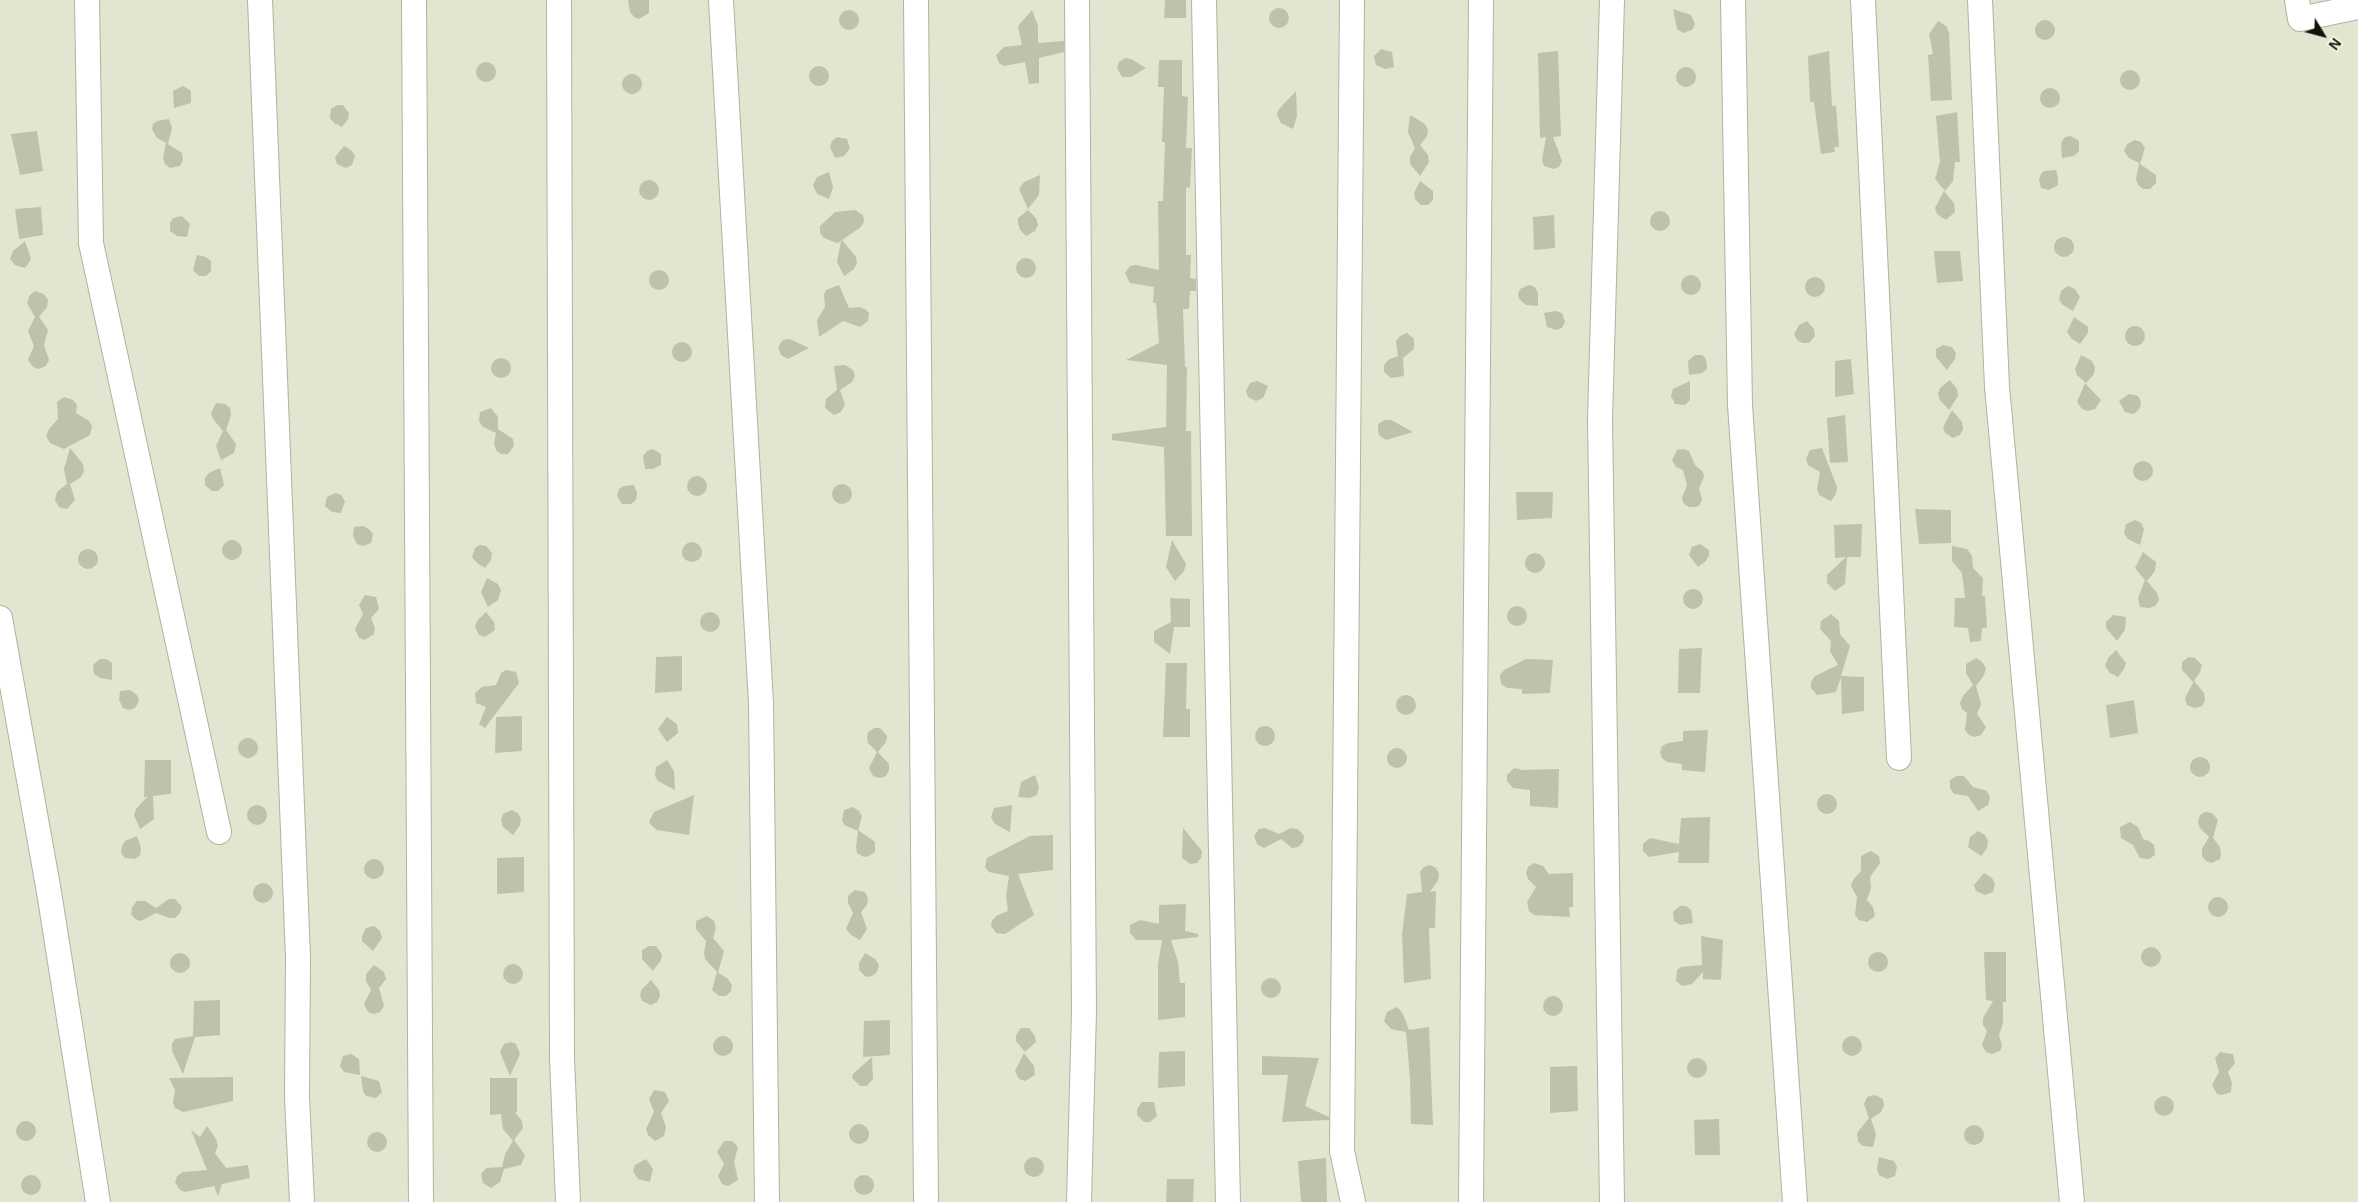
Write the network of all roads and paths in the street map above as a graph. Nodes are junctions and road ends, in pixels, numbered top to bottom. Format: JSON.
{"nodes":[{"id":1,"x":86,"y":0,"type":"edge"},
{"id":2,"x":260,"y":0,"type":"edge"},
{"id":3,"x":414,"y":0,"type":"edge"},
{"id":4,"x":560,"y":0,"type":"edge"},
{"id":5,"x":721,"y":0,"type":"edge"},
{"id":6,"x":916,"y":0,"type":"edge"},
{"id":7,"x":1077,"y":0,"type":"edge"},
{"id":8,"x":1204,"y":0,"type":"edge"},
{"id":9,"x":1352,"y":0,"type":"edge"},
{"id":10,"x":1481,"y":0,"type":"edge"},
{"id":11,"x":1612,"y":0,"type":"edge"},
{"id":12,"x":1732,"y":0,"type":"edge"},
{"id":13,"x":1863,"y":0,"type":"edge"},
{"id":14,"x":1980,"y":0,"type":"edge"},
{"id":15,"x":2297,"y":0,"type":"edge"},
{"id":16,"x":2358,"y":7,"type":"edge"},
{"id":17,"x":0,"y":618,"type":"edge"},
{"id":18,"x":1900,"y":758,"type":"dead end"},
{"id":19,"x":219,"y":832,"type":"dead end"},
{"id":20,"x":98,"y":1202,"type":"edge"},
{"id":21,"x":302,"y":1202,"type":"edge"},
{"id":22,"x":421,"y":1202,"type":"edge"},
{"id":23,"x":568,"y":1202,"type":"edge"},
{"id":24,"x":767,"y":1202,"type":"edge"},
{"id":25,"x":926,"y":1202,"type":"edge"},
{"id":26,"x":1079,"y":1202,"type":"edge"},
{"id":27,"x":1228,"y":1202,"type":"edge"},
{"id":28,"x":1353,"y":1202,"type":"edge"},
{"id":29,"x":1471,"y":1202,"type":"edge"},
{"id":30,"x":1612,"y":1202,"type":"edge"},
{"id":31,"x":1795,"y":1202,"type":"edge"},
{"id":32,"x":2072,"y":1202,"type":"edge"}],
"edges":[{"from":1,"to":19,"type":"street"},
{"from":2,"to":21,"type":"street"},
{"from":3,"to":22,"type":"street"},
{"from":4,"to":23,"type":"street"},
{"from":5,"to":24,"type":"street"},
{"from":6,"to":25,"type":"street"},
{"from":7,"to":26,"type":"street"},
{"from":8,"to":27,"type":"street"},
{"from":9,"to":28,"type":"street"},
{"from":10,"to":29,"type":"street"},
{"from":11,"to":30,"type":"street"},
{"from":12,"to":31,"type":"street"},
{"from":13,"to":18,"type":"street"},
{"from":14,"to":32,"type":"street"},
{"from":15,"to":16,"type":"street"},
{"from":17,"to":20,"type":"street"}]}
